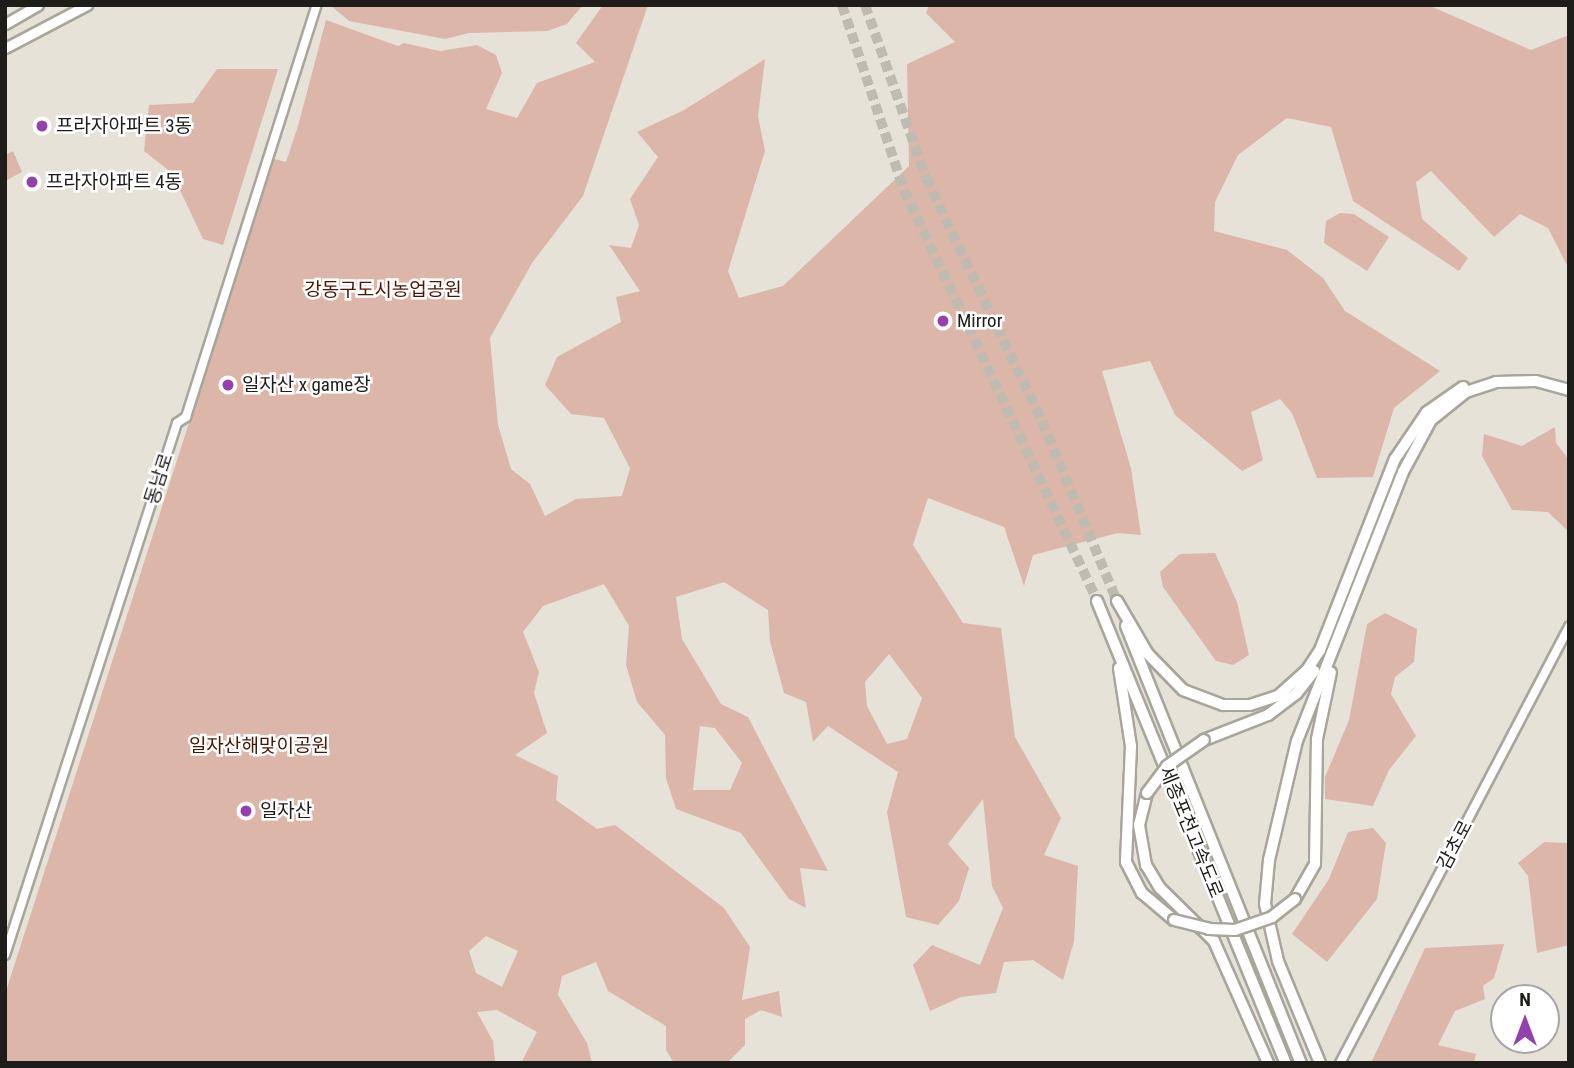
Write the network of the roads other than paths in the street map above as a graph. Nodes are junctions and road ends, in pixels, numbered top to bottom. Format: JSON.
{"nodes":[{"id":1,"x":38,"y":5,"type":"edge"},
{"id":2,"x":86,"y":5,"type":"edge"},
{"id":3,"x":317,"y":5,"type":"edge"},
{"id":4,"x":5,"y":24,"type":"edge"},
{"id":5,"x":5,"y":48,"type":"edge"},
{"id":6,"x":1569,"y":388,"type":"edge"},
{"id":7,"x":1411,"y":432,"type":"junction"},
{"id":8,"x":1402,"y":472,"type":"junction"},
{"id":9,"x":1097,"y":601,"type":"tunnel mouth"},
{"id":10,"x":1569,"y":626,"type":"edge"},
{"id":11,"x":1116,"y":648,"type":"junction"},
{"id":12,"x":5,"y":956,"type":"edge"},
{"id":13,"x":1268,"y":1063,"type":"edge"},
{"id":14,"x":1286,"y":1063,"type":"edge"},
{"id":15,"x":1301,"y":1063,"type":"edge"},
{"id":16,"x":1320,"y":1063,"type":"edge"},
{"id":17,"x":1340,"y":1063,"type":"edge"}],
"edges":[{"from":1,"to":4,"type":"main road"},
{"from":2,"to":5,"type":"main road"},
{"from":3,"to":12,"type":"main road","name":"동남로"},
{"from":6,"to":7,"type":"highway"},
{"from":6,"to":8,"type":"highway"},
{"from":7,"to":13,"type":"highway","bridge":true},
{"from":7,"to":15,"type":"highway","name":"세종포천고속도로"},
{"from":8,"to":11,"type":"highway","bridge":true},
{"from":8,"to":16,"type":"highway"},
{"from":9,"to":11,"type":"highway","name":"세종포천고속도로"},
{"from":10,"to":17,"type":"main road","name":"감초로"},
{"from":11,"to":14,"type":"highway","name":"세종포천고속도로"}]}
